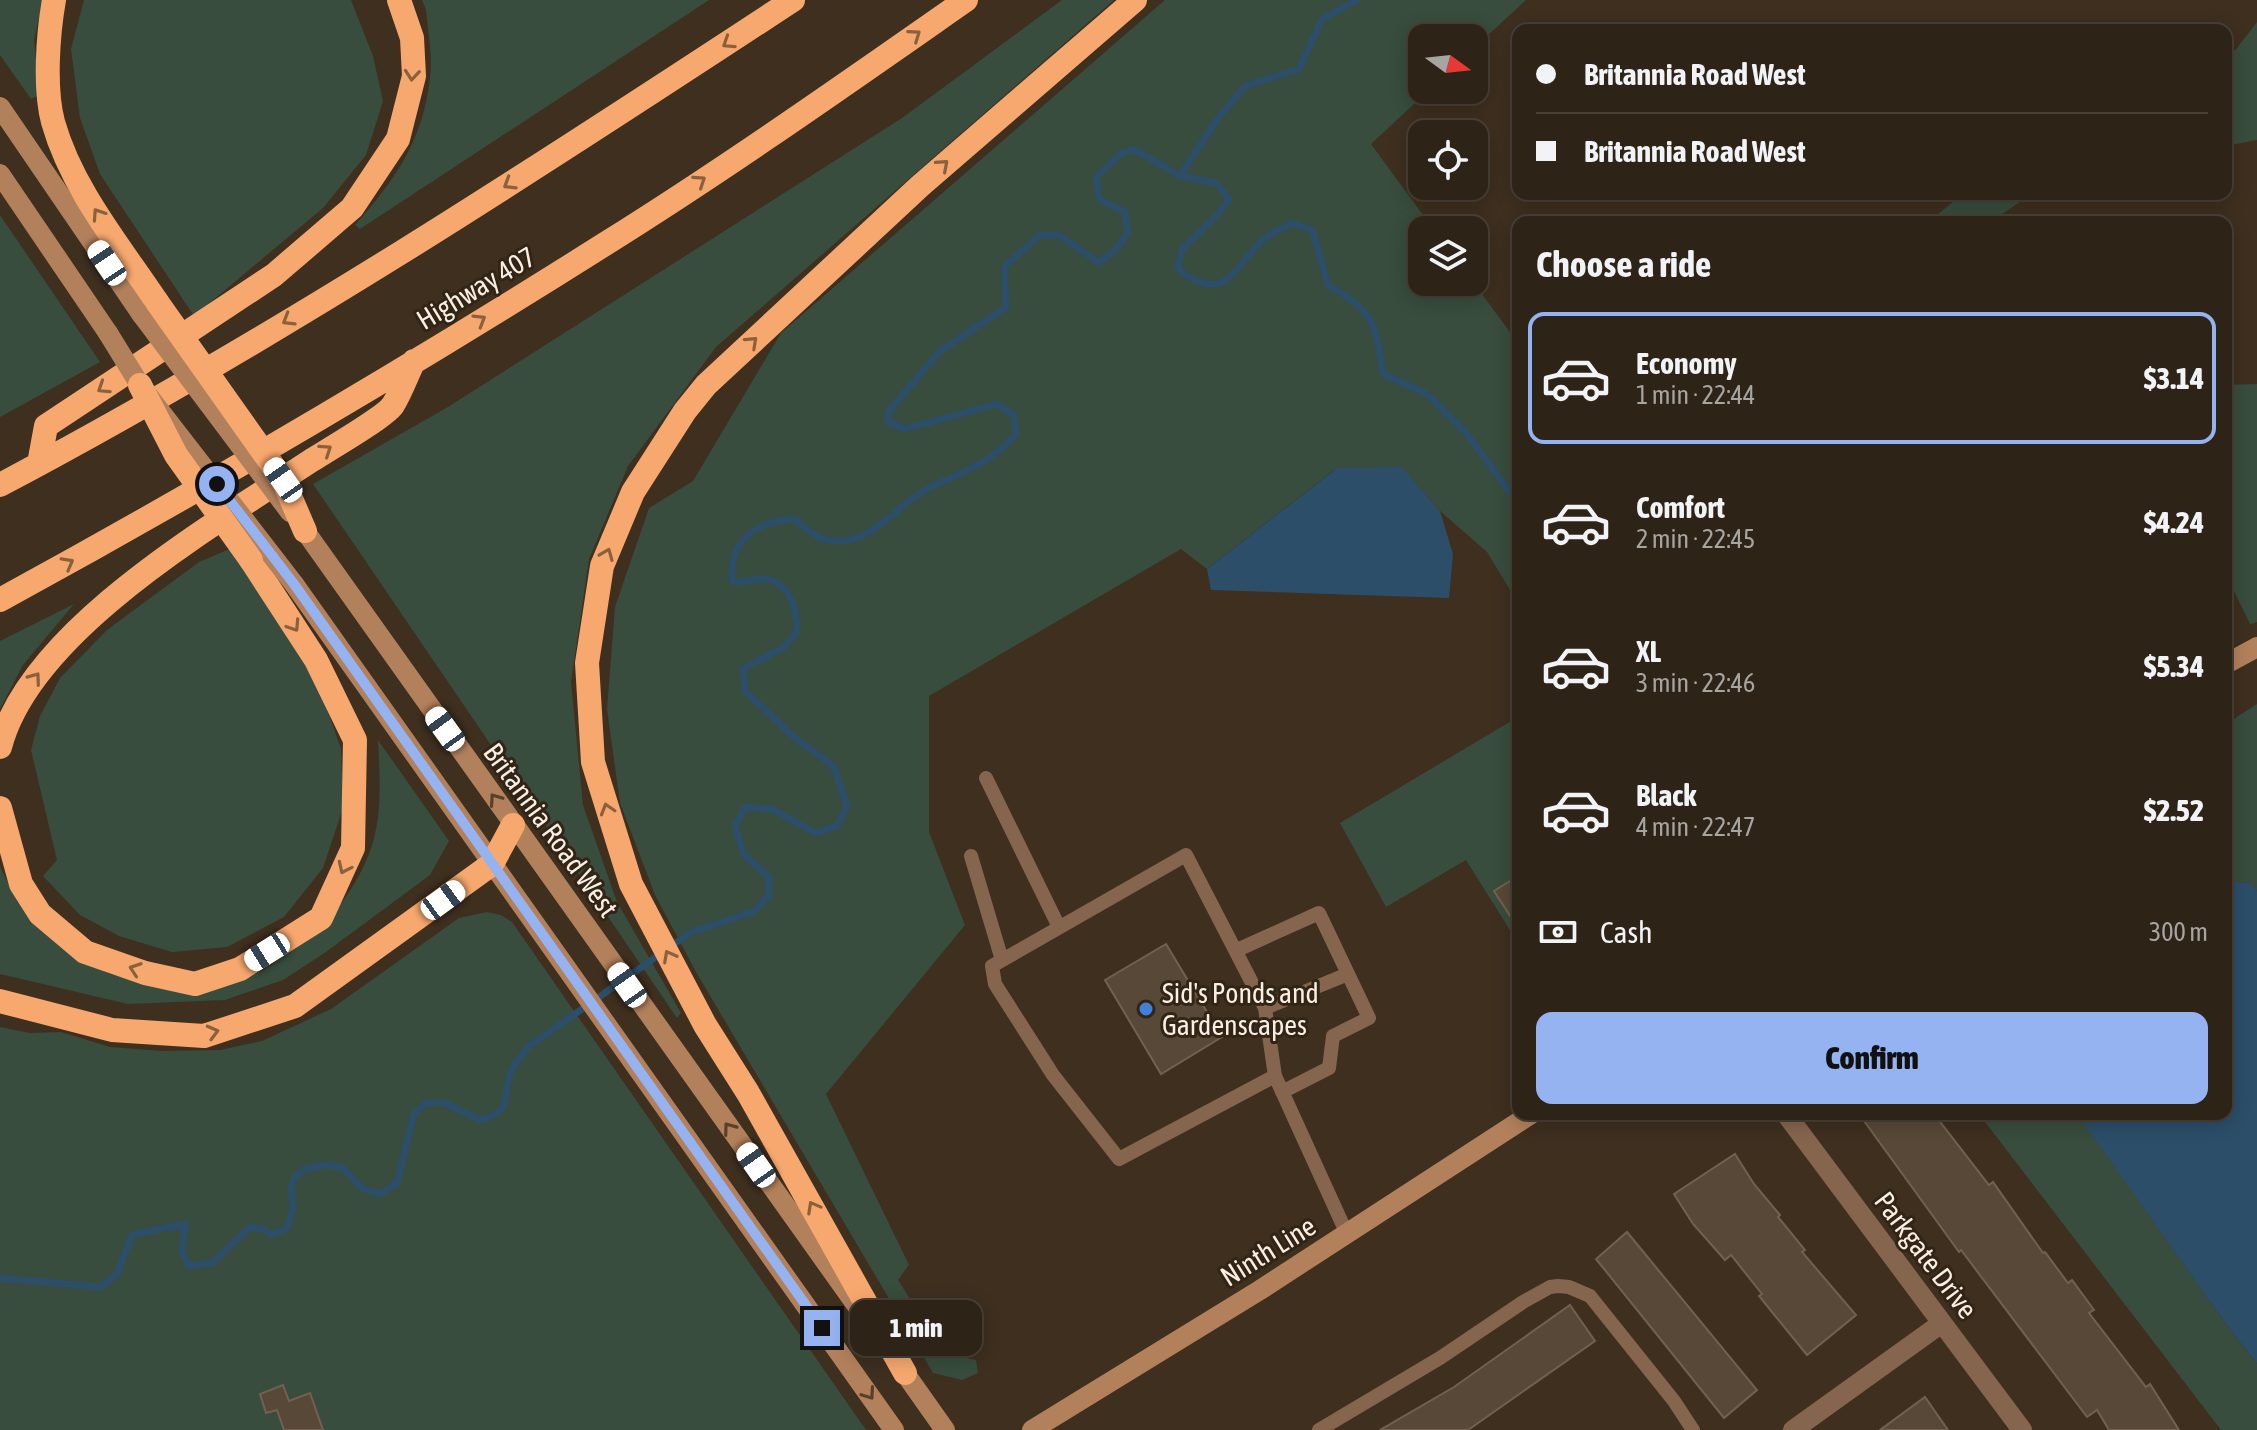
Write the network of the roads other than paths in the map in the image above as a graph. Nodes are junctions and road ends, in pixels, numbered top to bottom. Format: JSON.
{"nodes":[{"id":1,"x":54,"y":0,"type":"edge"},
{"id":2,"x":399,"y":0,"type":"edge"},
{"id":3,"x":793,"y":0,"type":"edge"},
{"id":4,"x":966,"y":0,"type":"edge"},
{"id":5,"x":1135,"y":0,"type":"edge"},
{"id":6,"x":0,"y":107,"type":"edge"},
{"id":7,"x":0,"y":174,"type":"edge"},
{"id":8,"x":150,"y":308,"type":"junction"},
{"id":9,"x":414,"y":361,"type":"junction"},
{"id":10,"x":140,"y":385,"type":"junction"},
{"id":11,"x":39,"y":464,"type":"junction"},
{"id":12,"x":0,"y":485,"type":"edge"},
{"id":13,"x":305,"y":531,"type":"joint"},
{"id":14,"x":0,"y":600,"type":"edge"},
{"id":15,"x":2257,"y":647,"type":"edge"},
{"id":16,"x":2232,"y":661,"type":"edge"},
{"id":17,"x":0,"y":747,"type":"edge"},
{"id":18,"x":986,"y":778,"type":"dead end"},
{"id":19,"x":0,"y":808,"type":"edge"},
{"id":20,"x":513,"y":825,"type":"junction"},
{"id":21,"x":971,"y":856,"type":"dead end"},
{"id":22,"x":492,"y":864,"type":"junction"},
{"id":23,"x":1059,"y":927,"type":"junction"},
{"id":24,"x":1237,"y":950,"type":"junction"},
{"id":25,"x":1002,"y":960,"type":"junction"},
{"id":26,"x":1348,"y":974,"type":"junction"},
{"id":27,"x":0,"y":1001,"type":"edge"},
{"id":28,"x":1265,"y":1008,"type":"junction"},
{"id":29,"x":1275,"y":1076,"type":"junction"},
{"id":30,"x":1282,"y":1092,"type":"junction"},
{"id":31,"x":1522,"y":1120,"type":"edge"},
{"id":32,"x":1790,"y":1120,"type":"edge"},
{"id":33,"x":1347,"y":1234,"type":"junction"},
{"id":34,"x":1942,"y":1323,"type":"junction"},
{"id":35,"x":905,"y":1373,"type":"junction"},
{"id":36,"x":894,"y":1430,"type":"edge"},
{"id":37,"x":945,"y":1430,"type":"edge"},
{"id":38,"x":1032,"y":1430,"type":"edge"},
{"id":39,"x":1319,"y":1430,"type":"edge"},
{"id":40,"x":1693,"y":1430,"type":"edge"},
{"id":41,"x":1793,"y":1430,"type":"edge"},
{"id":42,"x":2022,"y":1430,"type":"edge"}],
"edges":[{"from":8,"to":1,"type":"highway","one_way":true},
{"from":2,"to":11,"type":"highway","one_way":true},
{"from":3,"to":11,"type":"highway","one_way":true},
{"from":9,"to":4,"type":"highway","name":"Highway 407","one_way":true},
{"from":35,"to":5,"type":"highway","one_way":true},
{"from":6,"to":8,"type":"main road"},
{"from":7,"to":10,"type":"main road","bridge":true},
{"from":8,"to":13,"type":"highway","bridge":true},
{"from":14,"to":9,"type":"highway","name":"Highway 407","one_way":true},
{"from":17,"to":9,"type":"highway","one_way":true},
{"from":10,"to":19,"type":"highway","one_way":true,"bridge":true},
{"from":10,"to":22,"type":"main road","bridge":true},
{"from":11,"to":12,"type":"highway"},
{"from":20,"to":13,"type":"main road","name":"Britannia Road West","one_way":true},
{"from":15,"to":16,"type":"main road"},
{"from":18,"to":23,"type":"lane"},
{"from":20,"to":22,"type":"highway"},
{"from":35,"to":20,"type":"main road","name":"Britannia Road West","one_way":true},
{"from":21,"to":25,"type":"lane"},
{"from":27,"to":22,"type":"highway","one_way":true},
{"from":22,"to":36,"type":"main road","one_way":true},
{"from":23,"to":24,"type":"lane"},
{"from":23,"to":25,"type":"lane"},
{"from":24,"to":26,"type":"lane"},
{"from":24,"to":28,"type":"lane"},
{"from":25,"to":29,"type":"lane"},
{"from":26,"to":28,"type":"lane"},
{"from":26,"to":30,"type":"lane"},
{"from":28,"to":29,"type":"lane"},
{"from":29,"to":30,"type":"lane"},
{"from":30,"to":33,"type":"lane"},
{"from":31,"to":33,"type":"main road","name":"Ninth Line"},
{"from":32,"to":34,"type":"street","name":"Parkgate Drive"},
{"from":33,"to":38,"type":"main road","name":"Ninth Line"},
{"from":34,"to":41,"type":"street"},
{"from":34,"to":42,"type":"street","name":"Parkgate Drive"},
{"from":35,"to":37,"type":"main road","name":"Britannia Road West"},
{"from":39,"to":40,"type":"lane"}]}
